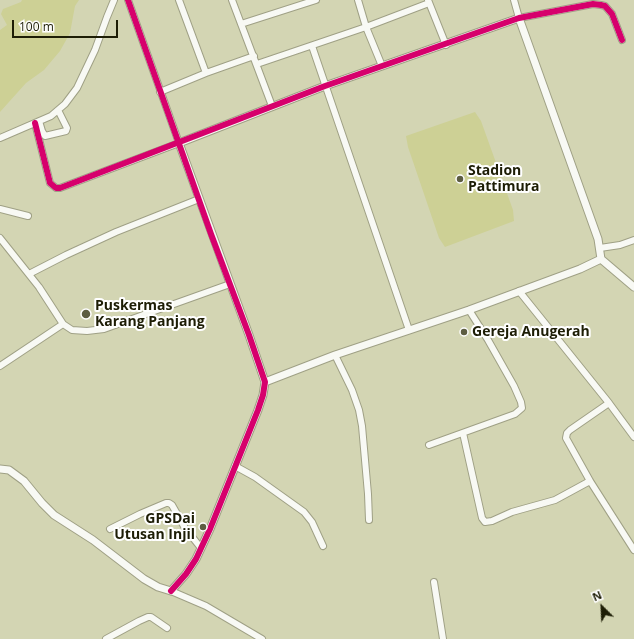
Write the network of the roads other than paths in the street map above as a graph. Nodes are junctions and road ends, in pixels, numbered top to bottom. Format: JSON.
{"nodes":[{"id":1,"x":114,"y":0,"type":"edge"},
{"id":2,"x":128,"y":0,"type":"edge"},
{"id":3,"x":179,"y":0,"type":"edge"},
{"id":4,"x":232,"y":0,"type":"edge"},
{"id":5,"x":316,"y":0,"type":"edge"},
{"id":6,"x":358,"y":0,"type":"edge"},
{"id":7,"x":514,"y":0,"type":"edge"},
{"id":8,"x":428,"y":1,"type":"edge"},
{"id":9,"x":520,"y":18,"type":"junction"},
{"id":10,"x":241,"y":24,"type":"junction"},
{"id":11,"x":366,"y":27,"type":"junction"},
{"id":12,"x":622,"y":40,"type":"dead end"},
{"id":13,"x":446,"y":45,"type":"junction"},
{"id":14,"x":312,"y":46,"type":"junction"},
{"id":15,"x":254,"y":56,"type":"junction"},
{"id":16,"x":257,"y":64,"type":"junction"},
{"id":17,"x":382,"y":66,"type":"junction"},
{"id":18,"x":206,"y":73,"type":"junction"},
{"id":19,"x":325,"y":86,"type":"junction"},
{"id":20,"x":160,"y":92,"type":"junction"},
{"id":21,"x":272,"y":106,"type":"junction"},
{"id":22,"x":58,"y":110,"type":"junction"},
{"id":23,"x":37,"y":122,"type":"junction"},
{"id":24,"x":0,"y":138,"type":"edge"},
{"id":25,"x":179,"y":143,"type":"junction"},
{"id":26,"x":199,"y":199,"type":"junction"},
{"id":27,"x":0,"y":209,"type":"edge"},
{"id":28,"x":28,"y":216,"type":"dead end"},
{"id":29,"x":0,"y":238,"type":"edge"},
{"id":30,"x":634,"y":240,"type":"edge"},
{"id":31,"x":600,"y":248,"type":"junction"},
{"id":32,"x":601,"y":259,"type":"junction"},
{"id":33,"x":29,"y":274,"type":"junction"},
{"id":34,"x":230,"y":284,"type":"junction"},
{"id":35,"x":634,"y":287,"type":"edge"},
{"id":36,"x":519,"y":291,"type":"junction"},
{"id":37,"x":469,"y":310,"type":"junction"},
{"id":38,"x":63,"y":324,"type":"junction"},
{"id":39,"x":410,"y":330,"type":"junction"},
{"id":40,"x":334,"y":355,"type":"junction"},
{"id":41,"x":0,"y":366,"type":"edge"},
{"id":42,"x":264,"y":382,"type":"junction"},
{"id":43,"x":609,"y":403,"type":"junction"},
{"id":44,"x":463,"y":432,"type":"junction"},
{"id":45,"x":634,"y":437,"type":"edge"},
{"id":46,"x":429,"y":445,"type":"dead end"},
{"id":47,"x":235,"y":466,"type":"junction"},
{"id":48,"x":0,"y":469,"type":"edge"},
{"id":49,"x":590,"y":481,"type":"junction"},
{"id":50,"x":369,"y":520,"type":"dead end"},
{"id":51,"x":110,"y":529,"type":"dead end"},
{"id":52,"x":323,"y":546,"type":"dead end"},
{"id":53,"x":201,"y":548,"type":"junction"},
{"id":54,"x":634,"y":550,"type":"edge"},
{"id":55,"x":434,"y":582,"type":"dead end"},
{"id":56,"x":171,"y":591,"type":"junction"},
{"id":57,"x":167,"y":628,"type":"dead end"},
{"id":58,"x":106,"y":639,"type":"edge"},
{"id":59,"x":262,"y":639,"type":"edge"},
{"id":60,"x":443,"y":639,"type":"edge"}],
"edges":[{"from":1,"to":22,"type":"street"},
{"from":2,"to":20,"type":"street"},
{"from":3,"to":18,"type":"street"},
{"from":4,"to":10,"type":"street"},
{"from":5,"to":10,"type":"street"},
{"from":6,"to":11,"type":"street"},
{"from":7,"to":9,"type":"street"},
{"from":8,"to":11,"type":"street"},
{"from":8,"to":13,"type":"street"},
{"from":9,"to":12,"type":"street"},
{"from":9,"to":13,"type":"street"},
{"from":9,"to":31,"type":"street"},
{"from":10,"to":15,"type":"street"},
{"from":11,"to":14,"type":"street"},
{"from":11,"to":17,"type":"street"},
{"from":13,"to":17,"type":"street"},
{"from":14,"to":16,"type":"street"},
{"from":14,"to":19,"type":"street"},
{"from":15,"to":16,"type":"street"},
{"from":15,"to":18,"type":"street"},
{"from":16,"to":21,"type":"street"},
{"from":17,"to":19,"type":"street"},
{"from":18,"to":20,"type":"street"},
{"from":19,"to":21,"type":"street"},
{"from":19,"to":39,"type":"street"},
{"from":20,"to":25,"type":"street"},
{"from":21,"to":25,"type":"street"},
{"from":22,"to":23,"type":"street"},
{"from":22,"to":23,"type":"street"},
{"from":23,"to":24,"type":"street"},
{"from":23,"to":25,"type":"street"},
{"from":25,"to":26,"type":"street"},
{"from":26,"to":33,"type":"street"},
{"from":26,"to":34,"type":"street"},
{"from":27,"to":28,"type":"street"},
{"from":29,"to":33,"type":"street"},
{"from":30,"to":31,"type":"street"},
{"from":31,"to":32,"type":"street"},
{"from":32,"to":35,"type":"street"},
{"from":32,"to":36,"type":"street"},
{"from":33,"to":38,"type":"street"},
{"from":34,"to":38,"type":"street"},
{"from":34,"to":42,"type":"street"},
{"from":36,"to":37,"type":"street"},
{"from":36,"to":43,"type":"street"},
{"from":37,"to":39,"type":"street"},
{"from":37,"to":44,"type":"street"},
{"from":38,"to":41,"type":"street"},
{"from":39,"to":40,"type":"street"},
{"from":40,"to":42,"type":"street"},
{"from":40,"to":50,"type":"street"},
{"from":42,"to":47,"type":"street"},
{"from":43,"to":45,"type":"street"},
{"from":43,"to":49,"type":"street"},
{"from":44,"to":46,"type":"street"},
{"from":44,"to":49,"type":"street"},
{"from":47,"to":52,"type":"street"},
{"from":47,"to":53,"type":"street"},
{"from":48,"to":56,"type":"street"},
{"from":49,"to":54,"type":"street"},
{"from":51,"to":53,"type":"street"},
{"from":53,"to":56,"type":"street"},
{"from":55,"to":60,"type":"street"},
{"from":56,"to":59,"type":"street"},
{"from":57,"to":58,"type":"street"}]}
